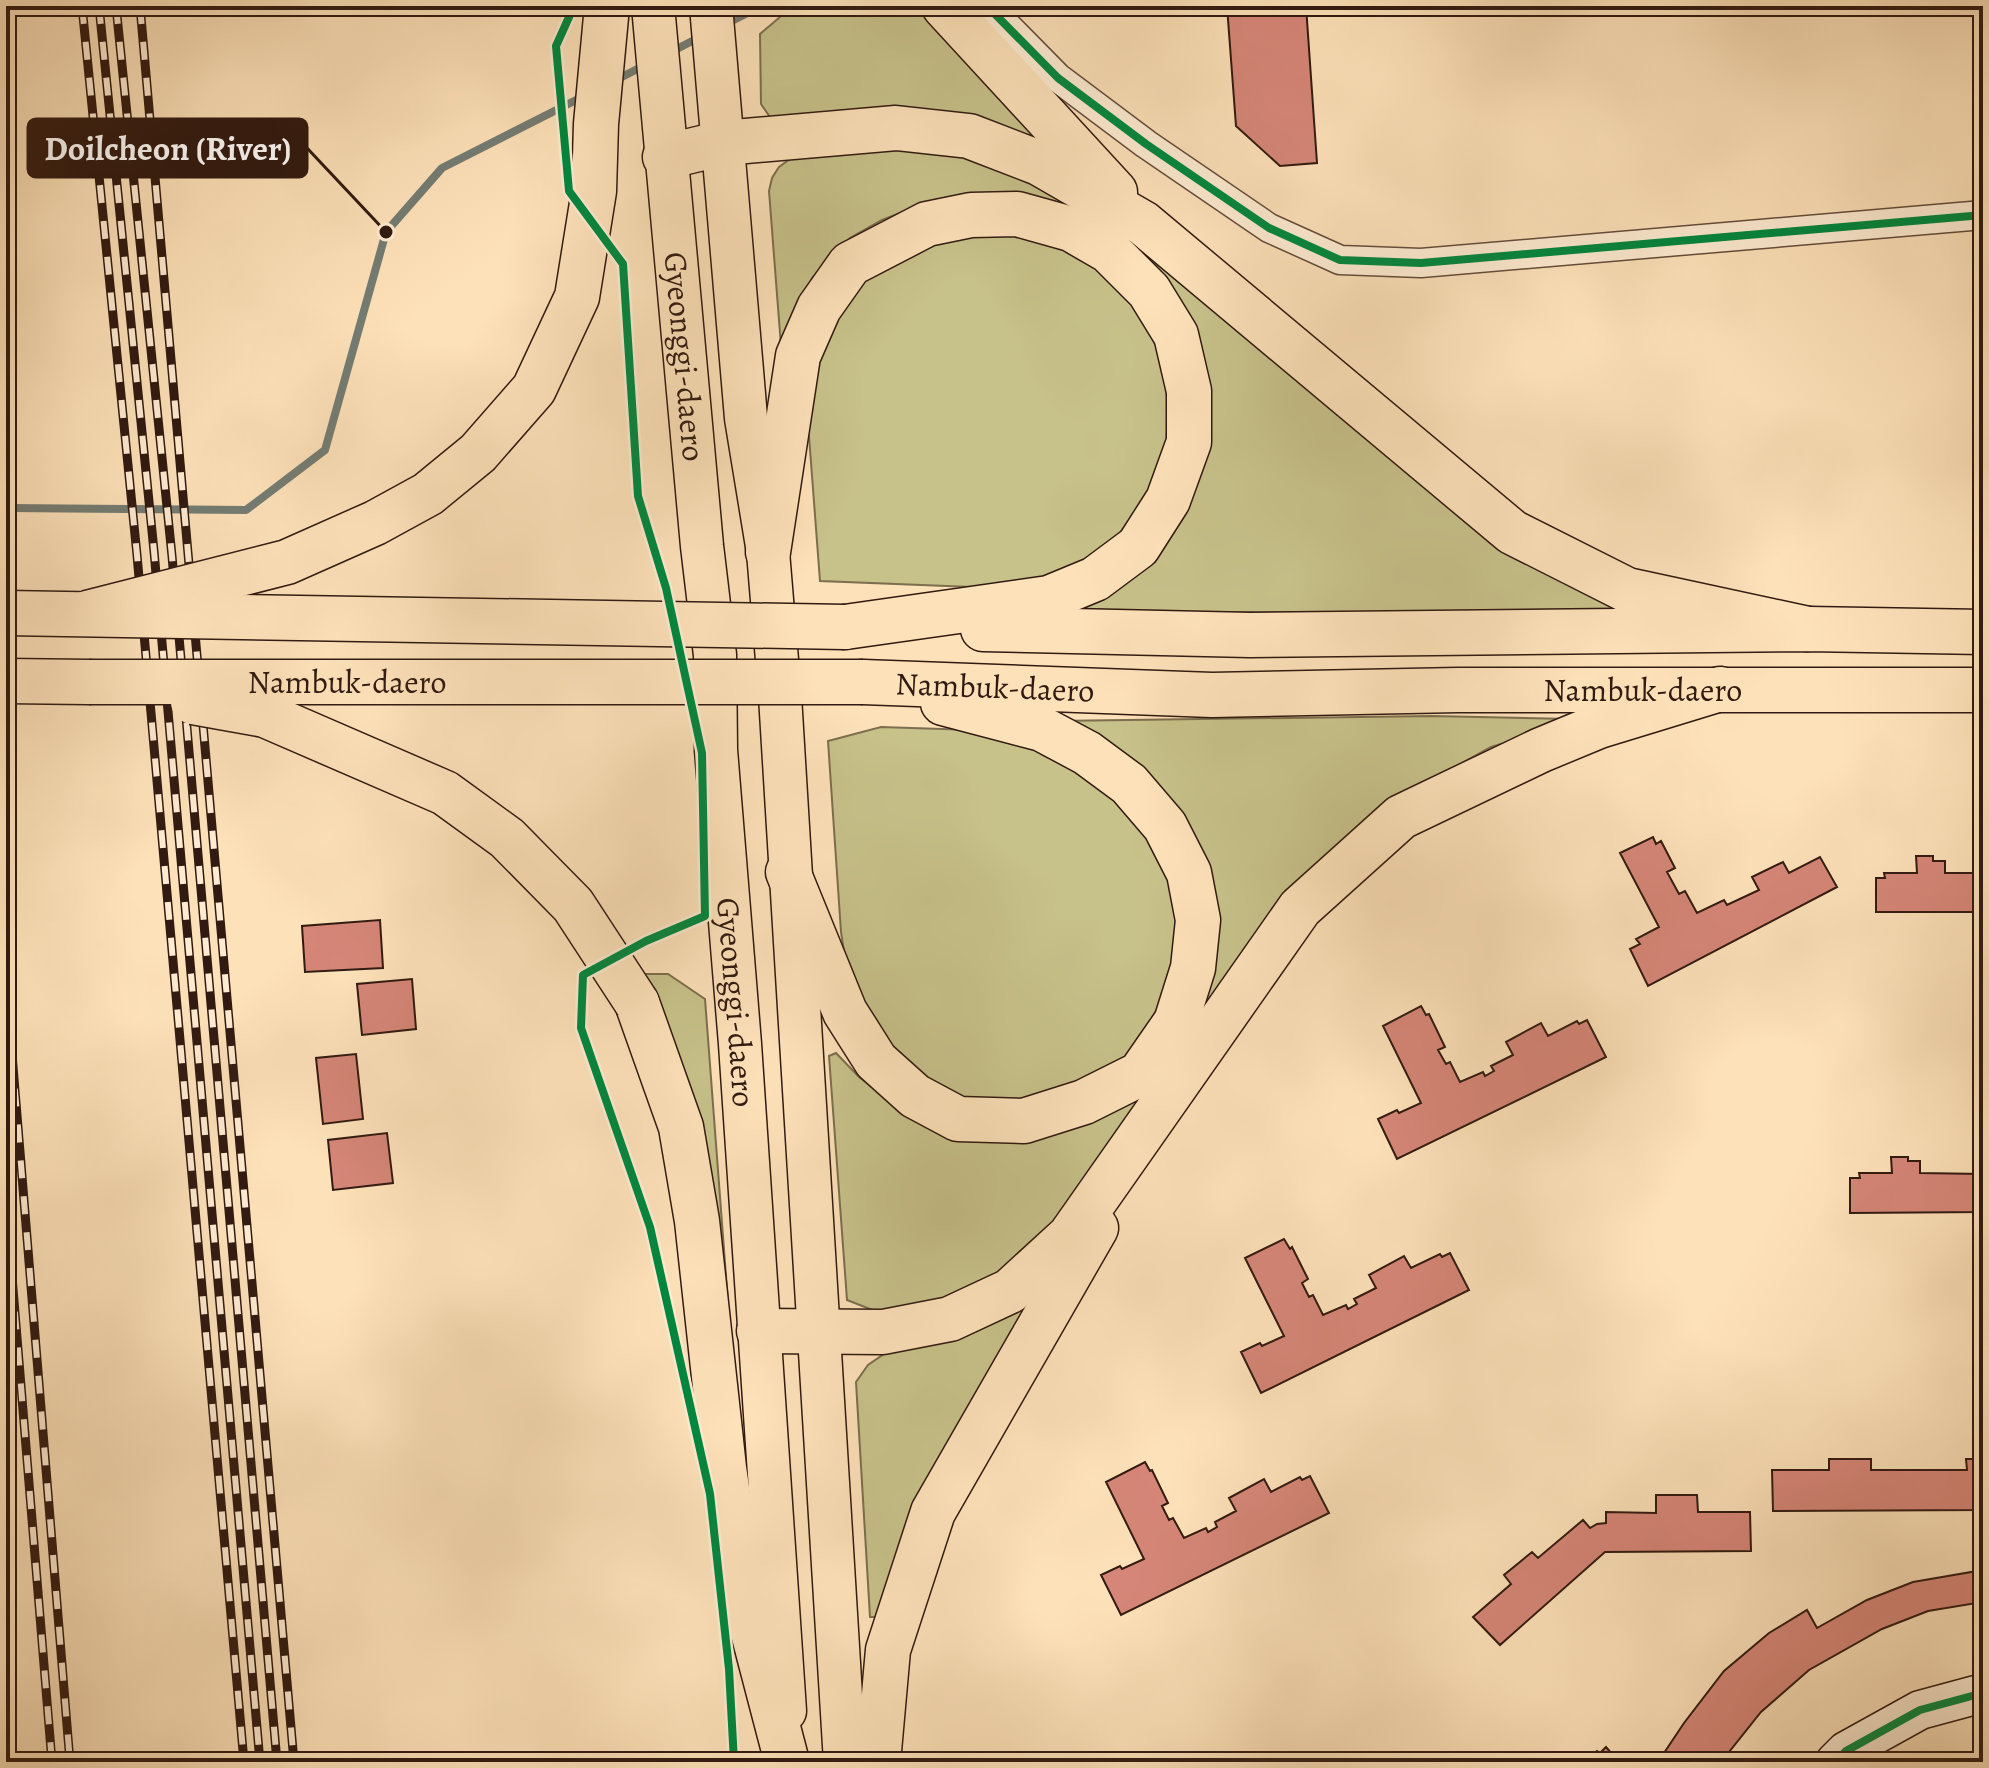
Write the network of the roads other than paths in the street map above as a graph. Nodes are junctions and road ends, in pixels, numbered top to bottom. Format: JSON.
{"nodes":[{"id":1,"x":607,"y":6,"type":"edge"},
{"id":2,"x":653,"y":6,"type":"edge"},
{"id":3,"x":711,"y":6,"type":"edge"},
{"id":4,"x":944,"y":6,"type":"edge"},
{"id":5,"x":987,"y":6,"type":"edge"},
{"id":6,"x":723,"y":143,"type":"junction"},
{"id":7,"x":665,"y":157,"type":"junction"},
{"id":8,"x":1983,"y":215,"type":"edge"},
{"id":9,"x":1143,"y":223,"type":"junction"},
{"id":10,"x":768,"y":552,"type":"junction"},
{"id":11,"x":6,"y":613,"type":"edge"},
{"id":12,"x":87,"y":613,"type":"junction"},
{"id":13,"x":845,"y":627,"type":"junction"},
{"id":14,"x":1808,"y":629,"type":"junction"},
{"id":15,"x":1983,"y":632,"type":"edge"},
{"id":16,"x":6,"y":681,"type":"edge"},
{"id":17,"x":89,"y":682,"type":"junction"},
{"id":18,"x":863,"y":682,"type":"junction"},
{"id":19,"x":1720,"y":689,"type":"junction"},
{"id":20,"x":1983,"y":690,"type":"edge"},
{"id":21,"x":788,"y":872,"type":"junction"},
{"id":22,"x":1171,"y":1094,"type":"junction"},
{"id":23,"x":759,"y":1331,"type":"junction"},
{"id":24,"x":817,"y":1331,"type":"junction"},
{"id":25,"x":1983,"y":1693,"type":"edge"},
{"id":26,"x":787,"y":1762,"type":"edge"},
{"id":27,"x":845,"y":1762,"type":"edge"},
{"id":28,"x":878,"y":1762,"type":"edge"},
{"id":29,"x":1835,"y":1762,"type":"edge"}],
"edges":[{"from":1,"to":12,"type":"highway","bridge":true},
{"from":2,"to":7,"type":"main road","name":"Gyeonggi-daero"},
{"from":3,"to":6,"type":"main road","name":"Gyeonggi-daero"},
{"from":4,"to":9,"type":"highway"},
{"from":5,"to":8,"type":"street"},
{"from":6,"to":7,"type":"highway"},
{"from":6,"to":9,"type":"highway"},
{"from":6,"to":10,"type":"main road","name":"Gyeonggi-daero"},
{"from":7,"to":23,"type":"main road","name":"Gyeonggi-daero"},
{"from":9,"to":14,"type":"highway"},
{"from":10,"to":13,"type":"highway"},
{"from":10,"to":21,"type":"main road","name":"Gyeonggi-daero"},
{"from":11,"to":12,"type":"highway","name":"Nambuk-daero","bridge":true},
{"from":12,"to":13,"type":"highway","name":"Nambuk-daero","bridge":true},
{"from":13,"to":14,"type":"highway","name":"Nambuk-daero"},
{"from":14,"to":15,"type":"highway","name":"Nambuk-daero"},
{"from":16,"to":17,"type":"highway","name":"Nambuk-daero"},
{"from":17,"to":18,"type":"highway","name":"Nambuk-daero","bridge":true},
{"from":17,"to":26,"type":"highway","bridge":true},
{"from":18,"to":19,"type":"highway","name":"Nambuk-daero"},
{"from":18,"to":21,"type":"highway"},
{"from":19,"to":20,"type":"highway","name":"Nambuk-daero"},
{"from":19,"to":22,"type":"highway"},
{"from":21,"to":24,"type":"main road","name":"Gyeonggi-daero"},
{"from":22,"to":24,"type":"highway"},
{"from":22,"to":28,"type":"highway"},
{"from":23,"to":24,"type":"highway"},
{"from":23,"to":26,"type":"main road","name":"Gyeonggi-daero"},
{"from":24,"to":27,"type":"main road","name":"Gyeonggi-daero"},
{"from":25,"to":29,"type":"street"}]}
